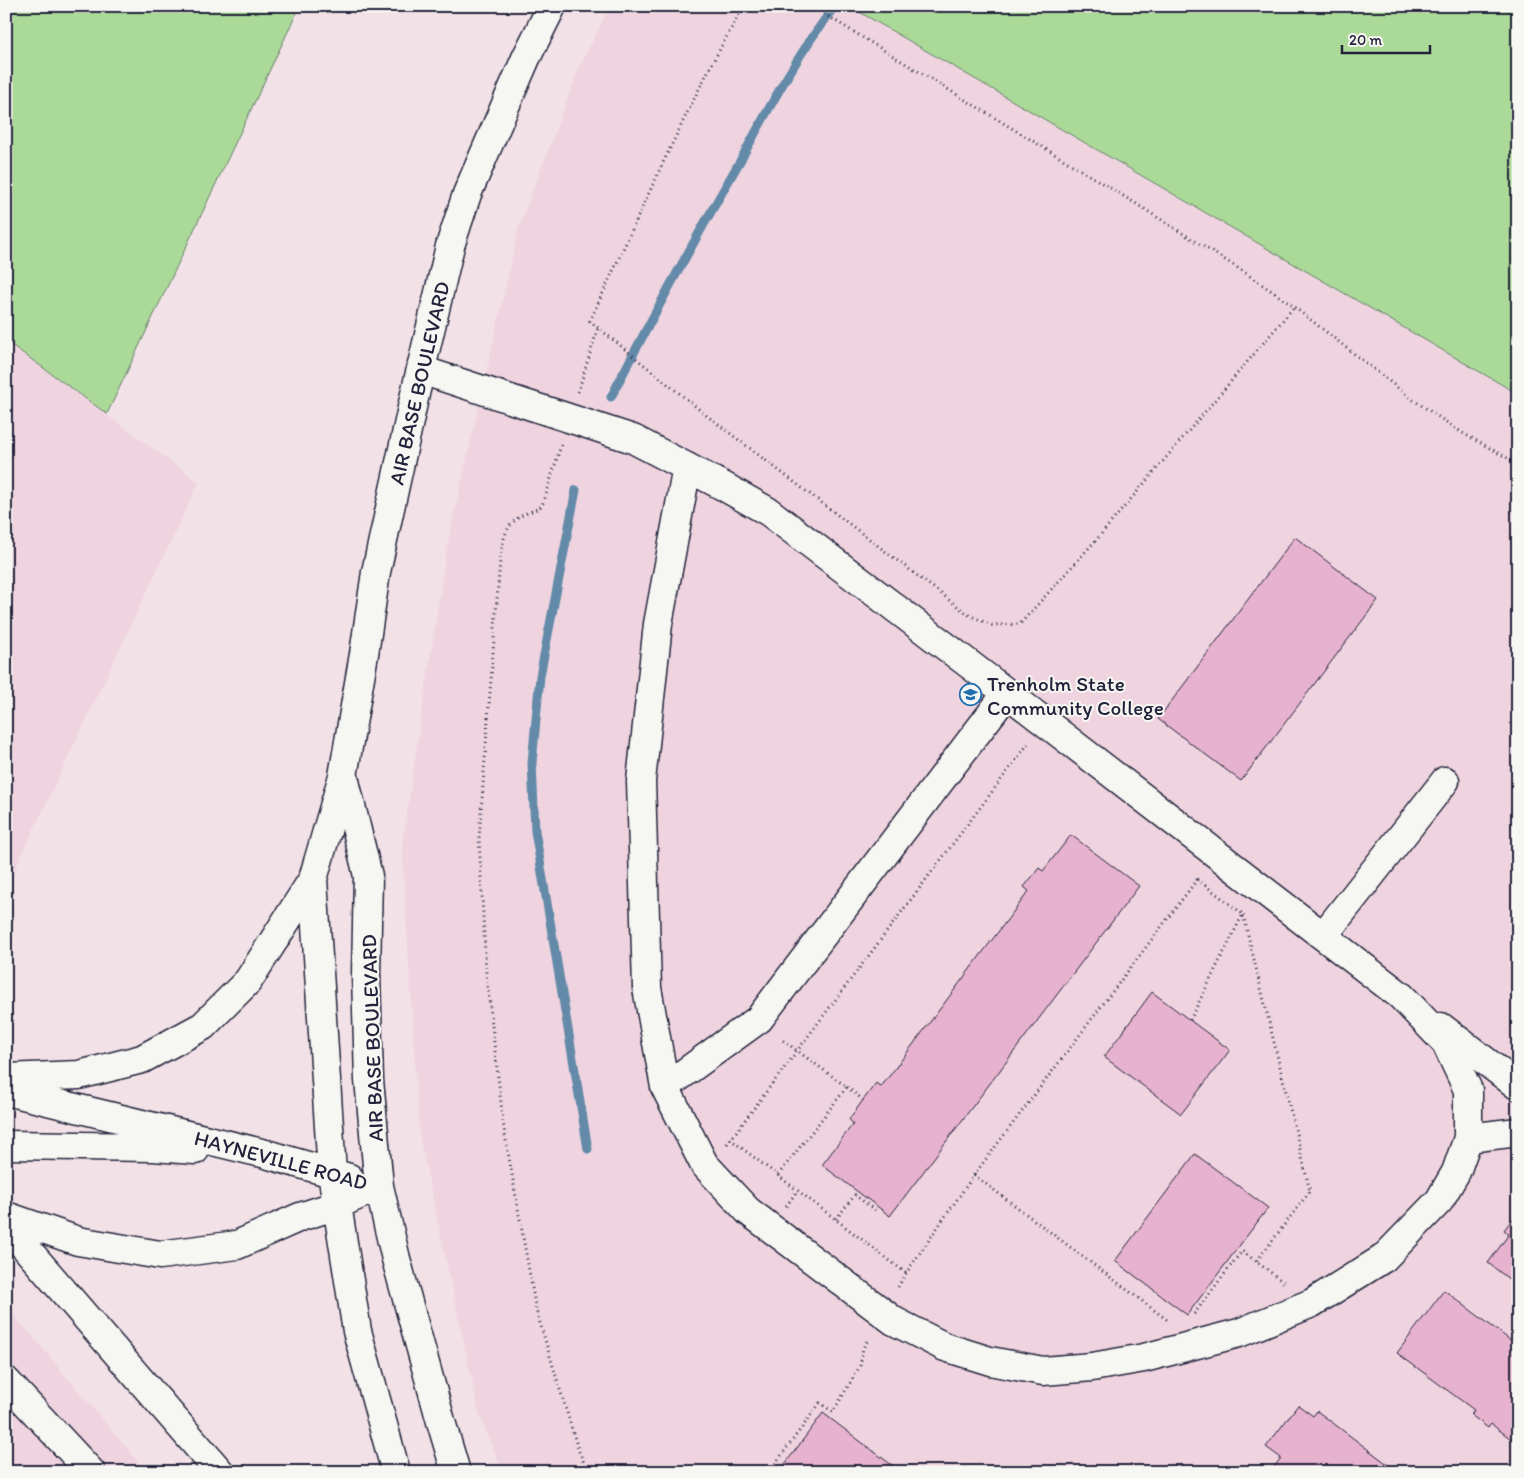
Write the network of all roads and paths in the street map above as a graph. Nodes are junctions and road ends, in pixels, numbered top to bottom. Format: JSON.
{"nodes":[{"id":1,"x":552,"y":6,"type":"edge"},
{"id":2,"x":744,"y":6,"type":"edge"},
{"id":3,"x":813,"y":7,"type":"edge"},
{"id":4,"x":1294,"y":307,"type":"junction"},
{"id":5,"x":598,"y":328,"type":"junction"},
{"id":6,"x":421,"y":370,"type":"junction"},
{"id":7,"x":570,"y":419,"type":"junction"},
{"id":8,"x":1518,"y":464,"type":"edge"},
{"id":9,"x":687,"y":467,"type":"junction"},
{"id":10,"x":1007,"y":693,"type":"junction"},
{"id":11,"x":1045,"y":722,"type":"junction"},
{"id":12,"x":343,"y":776,"type":"junction"},
{"id":13,"x":1445,"y":780,"type":"dead end"},
{"id":14,"x":1216,"y":854,"type":"junction"},
{"id":15,"x":313,"y":878,"type":"junction"},
{"id":16,"x":1197,"y":879,"type":"junction"},
{"id":17,"x":1243,"y":914,"type":"junction"},
{"id":18,"x":1322,"y":936,"type":"junction"},
{"id":19,"x":1401,"y":996,"type":"junction"},
{"id":20,"x":1190,"y":1020,"type":"dead end"},
{"id":21,"x":756,"y":1021,"type":"junction"},
{"id":22,"x":797,"y":1051,"type":"junction"},
{"id":23,"x":6,"y":1078,"type":"edge"},
{"id":24,"x":1518,"y":1086,"type":"edge"},
{"id":25,"x":665,"y":1087,"type":"junction"},
{"id":26,"x":847,"y":1087,"type":"junction"},
{"id":27,"x":6,"y":1091,"type":"edge"},
{"id":28,"x":864,"y":1100,"type":"dead end"},
{"id":29,"x":1518,"y":1132,"type":"edge"},
{"id":30,"x":1468,"y":1138,"type":"junction"},
{"id":31,"x":730,"y":1139,"type":"junction"},
{"id":32,"x":6,"y":1145,"type":"edge"},
{"id":33,"x":266,"y":1154,"type":"junction"},
{"id":34,"x":708,"y":1168,"type":"junction"},
{"id":35,"x":332,"y":1173,"type":"junction"},
{"id":36,"x":778,"y":1175,"type":"junction"},
{"id":37,"x":974,"y":1175,"type":"junction"},
{"id":38,"x":379,"y":1186,"type":"junction"},
{"id":39,"x":336,"y":1204,"type":"junction"},
{"id":40,"x":875,"y":1210,"type":"dead end"},
{"id":41,"x":6,"y":1216,"type":"edge"},
{"id":42,"x":836,"y":1219,"type":"junction"},
{"id":43,"x":6,"y":1225,"type":"edge"},
{"id":44,"x":1256,"y":1262,"type":"junction"},
{"id":45,"x":906,"y":1273,"type":"junction"},
{"id":46,"x":1312,"y":1303,"type":"junction"},
{"id":47,"x":884,"y":1313,"type":"junction"},
{"id":48,"x":1194,"y":1315,"type":"dead end"},
{"id":49,"x":1174,"y":1325,"type":"dead end"},
{"id":50,"x":6,"y":1381,"type":"edge"},
{"id":51,"x":90,"y":1472,"type":"edge"},
{"id":52,"x":220,"y":1472,"type":"edge"},
{"id":53,"x":396,"y":1472,"type":"edge"},
{"id":54,"x":456,"y":1472,"type":"edge"},
{"id":55,"x":588,"y":1472,"type":"edge"},
{"id":56,"x":768,"y":1472,"type":"edge"}],
"edges":[{"from":1,"to":6,"type":"street","name":"AIR BASE BOULEVARD"},
{"from":2,"to":5,"type":"path"},
{"from":3,"to":4,"type":"path"},
{"from":4,"to":5,"type":"path"},
{"from":4,"to":8,"type":"path"},
{"from":5,"to":7,"type":"path"},
{"from":6,"to":7,"type":"street"},
{"from":6,"to":12,"type":"street","name":"AIR BASE BOULEVARD"},
{"from":7,"to":9,"type":"street"},
{"from":7,"to":55,"type":"path"},
{"from":9,"to":10,"type":"street"},
{"from":9,"to":25,"type":"street"},
{"from":10,"to":11,"type":"street"},
{"from":10,"to":21,"type":"street"},
{"from":11,"to":14,"type":"street"},
{"from":11,"to":22,"type":"path"},
{"from":12,"to":15,"type":"street","name":"AIR BASE BOULEVARD"},
{"from":12,"to":38,"type":"street","name":"AIR BASE BOULEVARD"},
{"from":13,"to":18,"type":"street"},
{"from":14,"to":16,"type":"path"},
{"from":14,"to":18,"type":"street"},
{"from":15,"to":23,"type":"street"},
{"from":15,"to":35,"type":"street","name":"AIR BASE BOULEVARD"},
{"from":16,"to":17,"type":"path"},
{"from":16,"to":37,"type":"path"},
{"from":17,"to":20,"type":"path"},
{"from":17,"to":44,"type":"path"},
{"from":18,"to":19,"type":"street"},
{"from":19,"to":24,"type":"street"},
{"from":19,"to":30,"type":"street"},
{"from":21,"to":22,"type":"path"},
{"from":21,"to":25,"type":"street"},
{"from":22,"to":26,"type":"path"},
{"from":22,"to":31,"type":"path"},
{"from":25,"to":34,"type":"street"},
{"from":26,"to":28,"type":"path"},
{"from":26,"to":36,"type":"path"},
{"from":27,"to":33,"type":"street","name":"HAYNEVILLE ROAD"},
{"from":29,"to":30,"type":"street"},
{"from":30,"to":46,"type":"street"},
{"from":31,"to":34,"type":"path"},
{"from":31,"to":36,"type":"path"},
{"from":32,"to":33,"type":"street"},
{"from":33,"to":35,"type":"street","name":"HAYNEVILLE ROAD"},
{"from":34,"to":47,"type":"street"},
{"from":35,"to":38,"type":"street","name":"HAYNEVILLE ROAD"},
{"from":35,"to":39,"type":"street","name":"AIR BASE BOULEVARD"},
{"from":36,"to":42,"type":"path"},
{"from":37,"to":45,"type":"path"},
{"from":37,"to":49,"type":"path"},
{"from":38,"to":39,"type":"street","name":"HAYNEVILLE ROAD"},
{"from":38,"to":54,"type":"street","name":"AIR BASE BOULEVARD"},
{"from":39,"to":41,"type":"street","name":"HAYNEVILLE ROAD"},
{"from":39,"to":53,"type":"street","name":"AIR BASE BOULEVARD"},
{"from":40,"to":42,"type":"path"},
{"from":42,"to":45,"type":"path"},
{"from":43,"to":52,"type":"street"},
{"from":44,"to":46,"type":"path"},
{"from":44,"to":48,"type":"path"},
{"from":45,"to":47,"type":"path"},
{"from":46,"to":47,"type":"street"},
{"from":47,"to":56,"type":"path"},
{"from":50,"to":51,"type":"street"}]}
